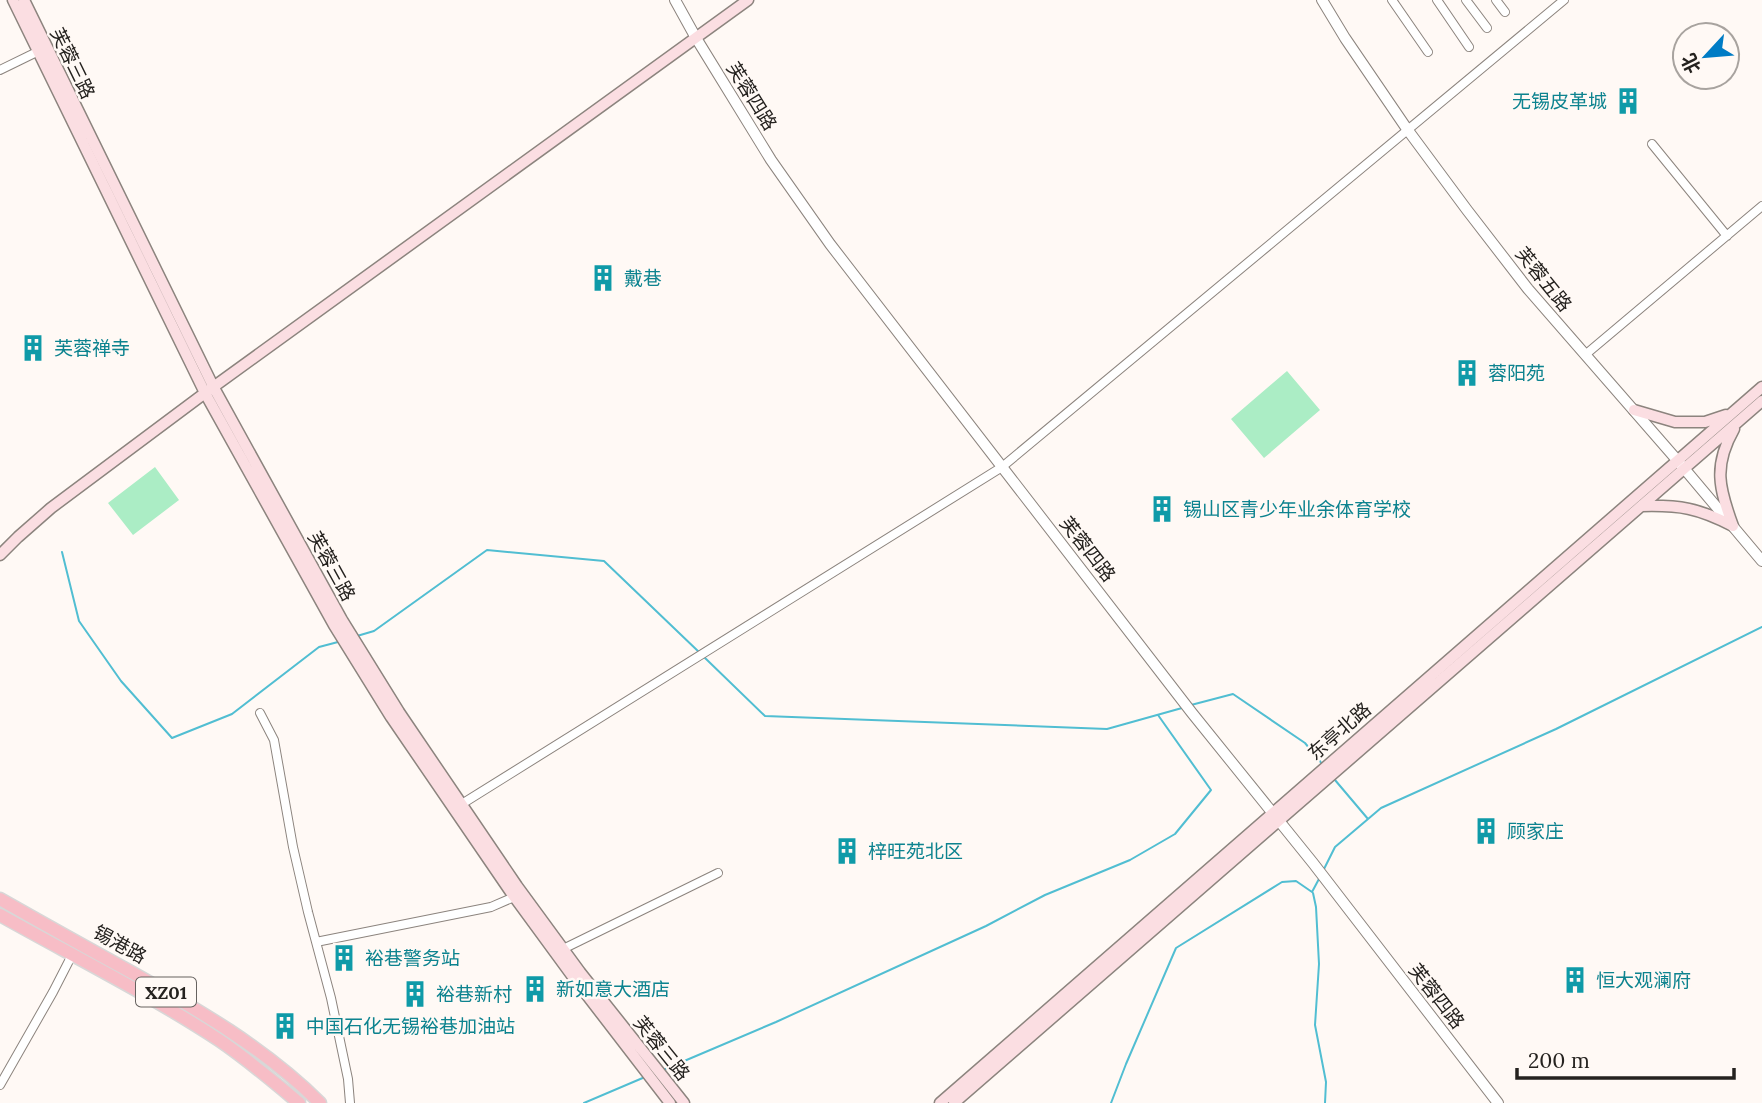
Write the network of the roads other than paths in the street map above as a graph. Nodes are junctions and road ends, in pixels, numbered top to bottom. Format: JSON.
{"nodes":[{"id":1,"x":13,"y":0,"type":"edge"},
{"id":2,"x":24,"y":0,"type":"edge"},
{"id":3,"x":675,"y":0,"type":"edge"},
{"id":4,"x":748,"y":0,"type":"edge"},
{"id":5,"x":1322,"y":0,"type":"edge"},
{"id":6,"x":1392,"y":0,"type":"edge"},
{"id":7,"x":1437,"y":0,"type":"edge"},
{"id":8,"x":1466,"y":0,"type":"edge"},
{"id":9,"x":1496,"y":0,"type":"edge"},
{"id":10,"x":1564,"y":0,"type":"edge"},
{"id":11,"x":1505,"y":12,"type":"dead end"},
{"id":12,"x":1487,"y":28,"type":"dead end"},
{"id":13,"x":696,"y":38,"type":"junction"},
{"id":14,"x":1469,"y":47,"type":"dead end"},
{"id":15,"x":42,"y":50,"type":"junction"},
{"id":16,"x":1428,"y":52,"type":"dead end"},
{"id":17,"x":0,"y":70,"type":"edge"},
{"id":18,"x":1408,"y":129,"type":"junction"},
{"id":19,"x":1652,"y":144,"type":"dead end"},
{"id":20,"x":1762,"y":206,"type":"edge"},
{"id":21,"x":1727,"y":236,"type":"junction"},
{"id":22,"x":1585,"y":355,"type":"junction"},
{"id":23,"x":1762,"y":387,"type":"edge"},
{"id":24,"x":209,"y":390,"type":"junction"},
{"id":25,"x":1762,"y":401,"type":"edge"},
{"id":26,"x":1634,"y":411,"type":"junction"},
{"id":27,"x":1735,"y":417,"type":"junction"},
{"id":28,"x":1681,"y":465,"type":"junction"},
{"id":29,"x":1002,"y":467,"type":"junction"},
{"id":30,"x":1642,"y":506,"type":"junction"},
{"id":31,"x":1732,"y":526,"type":"junction"},
{"id":32,"x":0,"y":555,"type":"edge"},
{"id":33,"x":1762,"y":561,"type":"edge"},
{"id":34,"x":260,"y":713,"type":"dead end"},
{"id":35,"x":1335,"y":765,"type":"junction"},
{"id":36,"x":457,"y":806,"type":"junction"},
{"id":37,"x":1276,"y":816,"type":"junction"},
{"id":38,"x":718,"y":873,"type":"dead end"},
{"id":39,"x":514,"y":897,"type":"junction"},
{"id":40,"x":0,"y":899,"type":"edge"},
{"id":41,"x":0,"y":915,"type":"edge"},
{"id":42,"x":316,"y":943,"type":"junction"},
{"id":43,"x":563,"y":949,"type":"junction"},
{"id":44,"x":72,"y":955,"type":"junction"},
{"id":45,"x":642,"y":1058,"type":"junction"},
{"id":46,"x":0,"y":1084,"type":"edge"},
{"id":47,"x":668,"y":1095,"type":"edge"},
{"id":48,"x":299,"y":1103,"type":"edge"},
{"id":49,"x":320,"y":1103,"type":"edge"},
{"id":50,"x":350,"y":1103,"type":"edge"},
{"id":51,"x":684,"y":1103,"type":"edge"},
{"id":52,"x":940,"y":1103,"type":"edge"},
{"id":53,"x":954,"y":1103,"type":"edge"},
{"id":54,"x":1498,"y":1103,"type":"edge"}],
"edges":[{"from":1,"to":15,"type":"main road","name":"芙蓉三路"},
{"from":2,"to":15,"type":"main road","name":"芙蓉三路"},
{"from":3,"to":13,"type":"street","name":"芙蓉四路"},
{"from":4,"to":13,"type":"main road"},
{"from":5,"to":18,"type":"street","name":"芙蓉五路"},
{"from":6,"to":16,"type":"street"},
{"from":7,"to":14,"type":"street"},
{"from":8,"to":12,"type":"street"},
{"from":9,"to":11,"type":"street"},
{"from":10,"to":18,"type":"street"},
{"from":13,"to":24,"type":"main road"},
{"from":13,"to":29,"type":"street","name":"芙蓉四路"},
{"from":15,"to":17,"type":"street"},
{"from":15,"to":24,"type":"main road","name":"芙蓉三路"},
{"from":18,"to":22,"type":"street","name":"芙蓉五路"},
{"from":18,"to":29,"type":"street"},
{"from":19,"to":21,"type":"street"},
{"from":20,"to":21,"type":"street"},
{"from":21,"to":22,"type":"street"},
{"from":22,"to":26,"type":"street","name":"芙蓉五路"},
{"from":23,"to":27,"type":"main road","name":"东亭北路"},
{"from":24,"to":32,"type":"main road"},
{"from":24,"to":36,"type":"main road","name":"芙蓉三路"},
{"from":25,"to":27,"type":"main road","name":"东亭北路"},
{"from":26,"to":27,"type":"main road"},
{"from":26,"to":28,"type":"street","name":"芙蓉五路"},
{"from":27,"to":28,"type":"main road","name":"东亭北路"},
{"from":27,"to":31,"type":"main road"},
{"from":28,"to":30,"type":"main road","name":"东亭北路"},
{"from":28,"to":31,"type":"street","name":"芙蓉五路"},
{"from":28,"to":35,"type":"main road","name":"东亭北路"},
{"from":29,"to":36,"type":"street"},
{"from":29,"to":37,"type":"street","name":"芙蓉四路"},
{"from":30,"to":31,"type":"main road"},
{"from":30,"to":35,"type":"main road","name":"东亭北路"},
{"from":31,"to":33,"type":"street","name":"芙蓉五路"},
{"from":34,"to":42,"type":"street"},
{"from":35,"to":37,"type":"main road","name":"东亭北路"},
{"from":36,"to":39,"type":"main road","name":"芙蓉三路"},
{"from":36,"to":43,"type":"main road","name":"芙蓉三路"},
{"from":37,"to":52,"type":"main road","name":"东亭北路"},
{"from":37,"to":53,"type":"main road","name":"东亭北路"},
{"from":37,"to":54,"type":"street","name":"芙蓉四路"},
{"from":38,"to":43,"type":"street"},
{"from":39,"to":42,"type":"street"},
{"from":39,"to":45,"type":"main road","name":"芙蓉三路"},
{"from":40,"to":49,"type":"main road","name":"锡港路","number":"XZ01"},
{"from":41,"to":44,"type":"main road","name":"锡港路","number":"XZ01"},
{"from":42,"to":50,"type":"street"},
{"from":43,"to":45,"type":"main road","name":"芙蓉三路"},
{"from":44,"to":46,"type":"street"},
{"from":44,"to":48,"type":"main road","name":"锡港路","number":"XZ01"},
{"from":45,"to":47,"type":"main road","name":"芙蓉三路"},
{"from":47,"to":51,"type":"main road","name":"芙蓉三路"}]}
